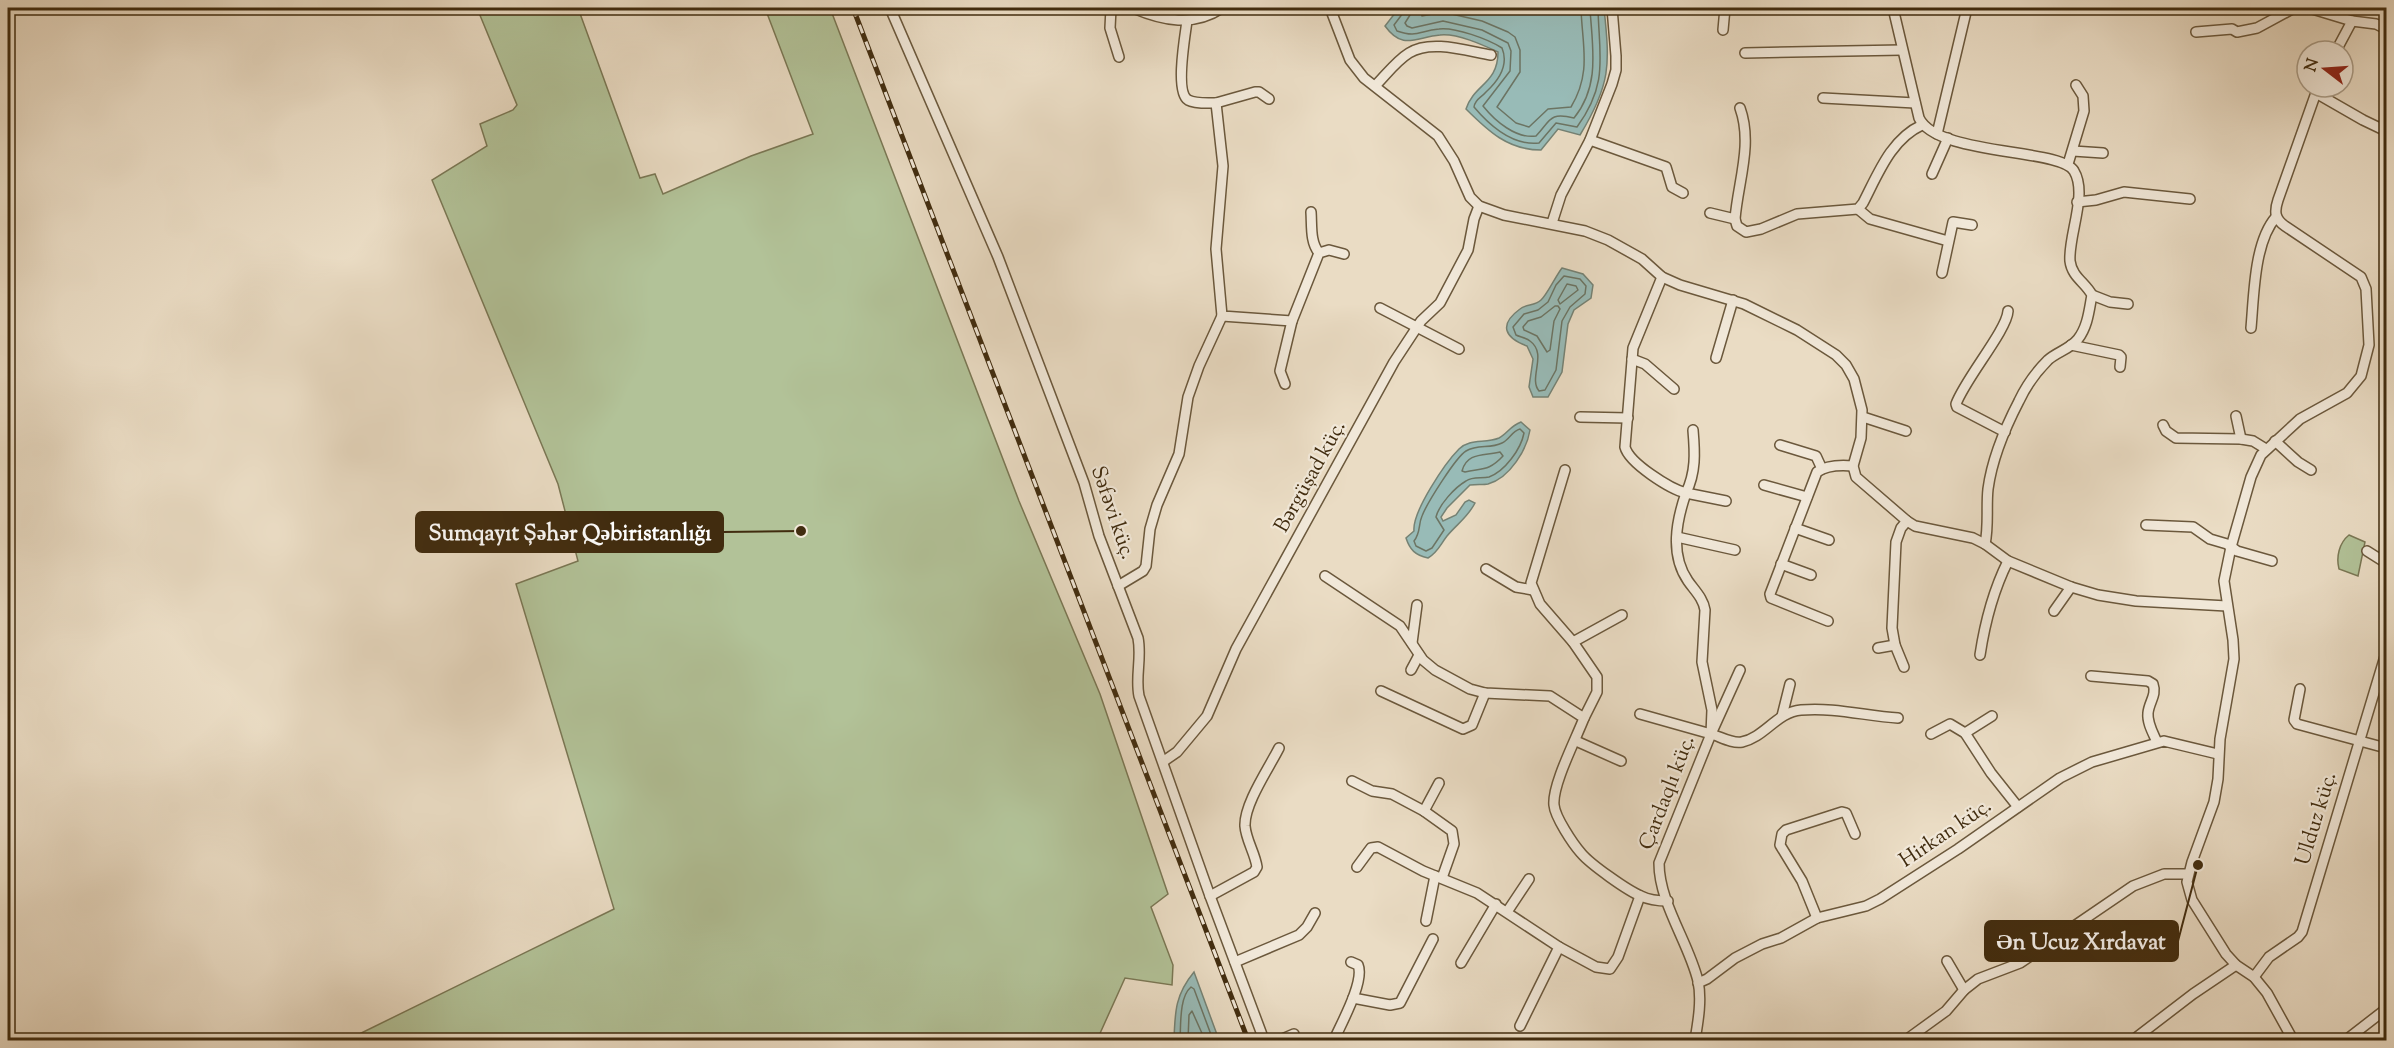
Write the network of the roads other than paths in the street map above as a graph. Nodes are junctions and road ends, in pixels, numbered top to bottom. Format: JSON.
{"nodes":[{"id":1,"x":892,"y":8,"type":"edge"},
{"id":2,"x":1111,"y":8,"type":"edge"},
{"id":3,"x":1133,"y":8,"type":"edge"},
{"id":4,"x":1222,"y":8,"type":"edge"},
{"id":5,"x":1330,"y":8,"type":"edge"},
{"id":6,"x":1612,"y":8,"type":"edge"},
{"id":7,"x":1725,"y":8,"type":"edge"},
{"id":8,"x":1893,"y":8,"type":"edge"},
{"id":9,"x":1967,"y":8,"type":"edge"},
{"id":10,"x":2294,"y":8,"type":"edge"},
{"id":11,"x":2309,"y":8,"type":"edge"},
{"id":12,"x":1187,"y":21,"type":"junction"},
{"id":13,"x":2352,"y":21,"type":"junction"},
{"id":14,"x":2386,"y":25,"type":"edge"},
{"id":15,"x":1722,"y":30,"type":"dead end"},
{"id":16,"x":2196,"y":32,"type":"dead end"},
{"id":17,"x":2342,"y":39,"type":"edge"},
{"id":18,"x":1902,"y":50,"type":"junction"},
{"id":19,"x":1745,"y":53,"type":"dead end"},
{"id":20,"x":1491,"y":55,"type":"dead end"},
{"id":21,"x":1119,"y":57,"type":"dead end"},
{"id":22,"x":2076,"y":85,"type":"dead end"},
{"id":23,"x":1375,"y":86,"type":"junction"},
{"id":24,"x":1823,"y":98,"type":"dead end"},
{"id":25,"x":1269,"y":99,"type":"dead end"},
{"id":26,"x":2314,"y":99,"type":"edge"},
{"id":27,"x":2331,"y":99,"type":"edge"},
{"id":28,"x":1216,"y":103,"type":"junction"},
{"id":29,"x":1915,"y":103,"type":"junction"},
{"id":30,"x":1740,"y":108,"type":"dead end"},
{"id":31,"x":1922,"y":125,"type":"junction"},
{"id":32,"x":2386,"y":131,"type":"edge"},
{"id":33,"x":1937,"y":134,"type":"junction"},
{"id":34,"x":1948,"y":138,"type":"junction"},
{"id":35,"x":1590,"y":140,"type":"junction"},
{"id":36,"x":2073,"y":151,"type":"junction"},
{"id":37,"x":2103,"y":153,"type":"dead end"},
{"id":38,"x":2068,"y":164,"type":"junction"},
{"id":39,"x":1932,"y":174,"type":"dead end"},
{"id":40,"x":1683,"y":193,"type":"dead end"},
{"id":41,"x":2190,"y":199,"type":"dead end"},
{"id":42,"x":2077,"y":202,"type":"junction"},
{"id":43,"x":1479,"y":206,"type":"junction"},
{"id":44,"x":1858,"y":209,"type":"junction"},
{"id":45,"x":1311,"y":212,"type":"dead end"},
{"id":46,"x":1710,"y":213,"type":"dead end"},
{"id":47,"x":2276,"y":217,"type":"junction"},
{"id":48,"x":1735,"y":219,"type":"junction"},
{"id":49,"x":1552,"y":223,"type":"junction"},
{"id":50,"x":1972,"y":225,"type":"dead end"},
{"id":51,"x":1948,"y":241,"type":"junction"},
{"id":52,"x":1319,"y":253,"type":"junction"},
{"id":53,"x":1344,"y":254,"type":"dead end"},
{"id":54,"x":1942,"y":273,"type":"dead end"},
{"id":55,"x":1662,"y":277,"type":"junction"},
{"id":56,"x":2092,"y":295,"type":"junction"},
{"id":57,"x":1733,"y":300,"type":"junction"},
{"id":58,"x":2128,"y":304,"type":"dead end"},
{"id":59,"x":1380,"y":308,"type":"dead end"},
{"id":60,"x":2008,"y":311,"type":"dead end"},
{"id":61,"x":1222,"y":316,"type":"junction"},
{"id":62,"x":1292,"y":321,"type":"junction"},
{"id":63,"x":1417,"y":327,"type":"junction"},
{"id":64,"x":2251,"y":328,"type":"dead end"},
{"id":65,"x":2072,"y":345,"type":"junction"},
{"id":66,"x":1459,"y":349,"type":"dead end"},
{"id":67,"x":1716,"y":358,"type":"dead end"},
{"id":68,"x":1632,"y":359,"type":"junction"},
{"id":69,"x":2120,"y":367,"type":"dead end"},
{"id":70,"x":1285,"y":384,"type":"dead end"},
{"id":71,"x":1674,"y":389,"type":"dead end"},
{"id":72,"x":2236,"y":416,"type":"dead end"},
{"id":73,"x":1580,"y":417,"type":"dead end"},
{"id":74,"x":1863,"y":417,"type":"junction"},
{"id":75,"x":1628,"y":418,"type":"junction"},
{"id":76,"x":2163,"y":425,"type":"dead end"},
{"id":77,"x":1693,"y":430,"type":"dead end"},
{"id":78,"x":1906,"y":430,"type":"dead end"},
{"id":79,"x":2005,"y":432,"type":"junction"},
{"id":80,"x":2241,"y":439,"type":"junction"},
{"id":81,"x":2275,"y":441,"type":"junction"},
{"id":82,"x":1780,"y":445,"type":"dead end"},
{"id":83,"x":2266,"y":449,"type":"junction"},
{"id":84,"x":1853,"y":465,"type":"junction"},
{"id":85,"x":1822,"y":469,"type":"junction"},
{"id":86,"x":1565,"y":470,"type":"dead end"},
{"id":87,"x":2311,"y":470,"type":"dead end"},
{"id":88,"x":1764,"y":485,"type":"dead end"},
{"id":89,"x":1686,"y":493,"type":"junction"},
{"id":90,"x":1807,"y":497,"type":"junction"},
{"id":91,"x":1726,"y":501,"type":"dead end"},
{"id":92,"x":1907,"y":521,"type":"junction"},
{"id":93,"x":2146,"y":525,"type":"dead end"},
{"id":94,"x":1795,"y":528,"type":"junction"},
{"id":95,"x":1677,"y":537,"type":"junction"},
{"id":96,"x":1829,"y":540,"type":"dead end"},
{"id":97,"x":1985,"y":544,"type":"junction"},
{"id":98,"x":2231,"y":548,"type":"junction"},
{"id":99,"x":1735,"y":550,"type":"dead end"},
{"id":100,"x":2367,"y":551,"type":"dead end"},
{"id":101,"x":2008,"y":561,"type":"junction"},
{"id":102,"x":2272,"y":561,"type":"dead end"},
{"id":103,"x":2386,"y":562,"type":"edge"},
{"id":104,"x":1781,"y":564,"type":"junction"},
{"id":105,"x":1486,"y":569,"type":"dead end"},
{"id":106,"x":1811,"y":575,"type":"dead end"},
{"id":107,"x":1325,"y":576,"type":"dead end"},
{"id":108,"x":1118,"y":586,"type":"junction"},
{"id":109,"x":2071,"y":587,"type":"junction"},
{"id":110,"x":1533,"y":590,"type":"junction"},
{"id":111,"x":1417,"y":605,"type":"dead end"},
{"id":112,"x":2227,"y":606,"type":"junction"},
{"id":113,"x":2054,"y":612,"type":"dead end"},
{"id":114,"x":1622,"y":615,"type":"dead end"},
{"id":115,"x":1827,"y":621,"type":"dead end"},
{"id":116,"x":1573,"y":642,"type":"junction"},
{"id":117,"x":1412,"y":643,"type":"junction"},
{"id":118,"x":1895,"y":645,"type":"junction"},
{"id":119,"x":1878,"y":648,"type":"dead end"},
{"id":120,"x":2386,"y":653,"type":"edge"},
{"id":121,"x":1419,"y":655,"type":"junction"},
{"id":122,"x":1980,"y":655,"type":"dead end"},
{"id":123,"x":1904,"y":667,"type":"dead end"},
{"id":124,"x":1410,"y":670,"type":"dead end"},
{"id":125,"x":1740,"y":670,"type":"dead end"},
{"id":126,"x":2091,"y":676,"type":"dead end"},
{"id":127,"x":1790,"y":684,"type":"dead end"},
{"id":128,"x":2300,"y":690,"type":"dead end"},
{"id":129,"x":1381,"y":691,"type":"dead end"},
{"id":130,"x":1485,"y":693,"type":"junction"},
{"id":131,"x":1640,"y":714,"type":"dead end"},
{"id":132,"x":1782,"y":716,"type":"junction"},
{"id":133,"x":1992,"y":716,"type":"dead end"},
{"id":134,"x":1584,"y":718,"type":"junction"},
{"id":135,"x":1898,"y":718,"type":"dead end"},
{"id":136,"x":1965,"y":733,"type":"junction"},
{"id":137,"x":1711,"y":734,"type":"junction"},
{"id":138,"x":1931,"y":734,"type":"dead end"},
{"id":139,"x":2359,"y":740,"type":"junction"},
{"id":140,"x":1576,"y":741,"type":"junction"},
{"id":141,"x":2157,"y":742,"type":"junction"},
{"id":142,"x":1279,"y":748,"type":"dead end"},
{"id":143,"x":2386,"y":748,"type":"edge"},
{"id":144,"x":2218,"y":754,"type":"junction"},
{"id":145,"x":1164,"y":761,"type":"junction"},
{"id":146,"x":1621,"y":761,"type":"dead end"},
{"id":147,"x":1352,"y":781,"type":"dead end"},
{"id":148,"x":1439,"y":783,"type":"dead end"},
{"id":149,"x":2018,"y":807,"type":"junction"},
{"id":150,"x":1424,"y":811,"type":"junction"},
{"id":151,"x":1855,"y":834,"type":"dead end"},
{"id":152,"x":1357,"y":867,"type":"dead end"},
{"id":153,"x":2188,"y":874,"type":"junction"},
{"id":154,"x":1438,"y":877,"type":"junction"},
{"id":155,"x":1529,"y":879,"type":"dead end"},
{"id":156,"x":1210,"y":896,"type":"junction"},
{"id":157,"x":1640,"y":896,"type":"junction"},
{"id":158,"x":1668,"y":901,"type":"junction"},
{"id":159,"x":1496,"y":904,"type":"junction"},
{"id":160,"x":1507,"y":912,"type":"junction"},
{"id":161,"x":1315,"y":913,"type":"dead end"},
{"id":162,"x":1817,"y":918,"type":"junction"},
{"id":163,"x":1426,"y":921,"type":"dead end"},
{"id":164,"x":1433,"y":939,"type":"dead end"},
{"id":165,"x":1559,"y":947,"type":"junction"},
{"id":166,"x":1947,"y":961,"type":"dead end"},
{"id":167,"x":1235,"y":962,"type":"junction"},
{"id":168,"x":1351,"y":962,"type":"dead end"},
{"id":169,"x":1461,"y":963,"type":"dead end"},
{"id":170,"x":2236,"y":965,"type":"junction"},
{"id":171,"x":2254,"y":977,"type":"junction"},
{"id":172,"x":1698,"y":983,"type":"junction"},
{"id":173,"x":1964,"y":990,"type":"junction"},
{"id":174,"x":1353,"y":998,"type":"junction"},
{"id":175,"x":2386,"y":1009,"type":"edge"},
{"id":176,"x":1520,"y":1026,"type":"dead end"},
{"id":177,"x":1294,"y":1034,"type":"dead end"},
{"id":178,"x":1264,"y":1041,"type":"edge"},
{"id":179,"x":1280,"y":1041,"type":"edge"},
{"id":180,"x":1334,"y":1041,"type":"edge"},
{"id":181,"x":1695,"y":1041,"type":"edge"},
{"id":182,"x":1906,"y":1041,"type":"edge"},
{"id":183,"x":2133,"y":1041,"type":"edge"},
{"id":184,"x":2293,"y":1041,"type":"edge"},
{"id":185,"x":2346,"y":1041,"type":"edge"}],
"edges":[{"from":1,"to":108,"type":"street","name":"Səfəvi küç."},
{"from":2,"to":21,"type":"street"},
{"from":3,"to":12,"type":"street"},
{"from":4,"to":12,"type":"street"},
{"from":5,"to":23,"type":"street"},
{"from":6,"to":35,"type":"street"},
{"from":7,"to":15,"type":"street"},
{"from":8,"to":18,"type":"street"},
{"from":9,"to":33,"type":"street"},
{"from":10,"to":16,"type":"street"},
{"from":11,"to":13,"type":"street"},
{"from":12,"to":28,"type":"street"},
{"from":13,"to":14,"type":"street"},
{"from":13,"to":17,"type":"street"},
{"from":18,"to":19,"type":"street"},
{"from":18,"to":29,"type":"street"},
{"from":20,"to":23,"type":"street"},
{"from":22,"to":36,"type":"street"},
{"from":23,"to":43,"type":"street"},
{"from":24,"to":29,"type":"street"},
{"from":25,"to":28,"type":"street"},
{"from":26,"to":47,"type":"street"},
{"from":27,"to":32,"type":"street"},
{"from":28,"to":61,"type":"street"},
{"from":29,"to":31,"type":"street"},
{"from":30,"to":48,"type":"street"},
{"from":31,"to":33,"type":"street"},
{"from":31,"to":44,"type":"street"},
{"from":33,"to":34,"type":"street"},
{"from":34,"to":38,"type":"street"},
{"from":34,"to":39,"type":"street"},
{"from":35,"to":40,"type":"street"},
{"from":35,"to":49,"type":"street"},
{"from":36,"to":37,"type":"street"},
{"from":36,"to":38,"type":"street"},
{"from":38,"to":42,"type":"street"},
{"from":41,"to":42,"type":"street"},
{"from":42,"to":56,"type":"street"},
{"from":43,"to":49,"type":"street"},
{"from":43,"to":63,"type":"street","name":"Bərgüşad küç."},
{"from":44,"to":48,"type":"street"},
{"from":44,"to":51,"type":"street"},
{"from":45,"to":52,"type":"street"},
{"from":46,"to":48,"type":"street"},
{"from":47,"to":64,"type":"street"},
{"from":47,"to":81,"type":"street"},
{"from":49,"to":55,"type":"street"},
{"from":50,"to":51,"type":"street"},
{"from":51,"to":54,"type":"street"},
{"from":52,"to":53,"type":"street"},
{"from":52,"to":62,"type":"street"},
{"from":55,"to":57,"type":"street"},
{"from":55,"to":68,"type":"street"},
{"from":56,"to":58,"type":"street"},
{"from":56,"to":65,"type":"street"},
{"from":57,"to":67,"type":"street"},
{"from":57,"to":74,"type":"street"},
{"from":59,"to":63,"type":"street"},
{"from":60,"to":79,"type":"street"},
{"from":61,"to":62,"type":"street"},
{"from":61,"to":108,"type":"street"},
{"from":62,"to":70,"type":"street"},
{"from":63,"to":66,"type":"street"},
{"from":63,"to":145,"type":"street","name":"Bərgüşad küç."},
{"from":65,"to":69,"type":"street"},
{"from":65,"to":79,"type":"street"},
{"from":68,"to":71,"type":"street"},
{"from":68,"to":75,"type":"street"},
{"from":72,"to":80,"type":"street"},
{"from":73,"to":75,"type":"street"},
{"from":74,"to":78,"type":"street"},
{"from":74,"to":84,"type":"street"},
{"from":75,"to":89,"type":"street"},
{"from":76,"to":80,"type":"street"},
{"from":77,"to":89,"type":"street","name":"Çardaqlı küç."},
{"from":79,"to":97,"type":"street"},
{"from":80,"to":83,"type":"street"},
{"from":81,"to":83,"type":"street"},
{"from":81,"to":87,"type":"street"},
{"from":82,"to":85,"type":"street"},
{"from":83,"to":98,"type":"street"},
{"from":84,"to":85,"type":"street"},
{"from":84,"to":92,"type":"street"},
{"from":85,"to":90,"type":"street"},
{"from":86,"to":110,"type":"street"},
{"from":88,"to":90,"type":"street"},
{"from":89,"to":91,"type":"street"},
{"from":89,"to":95,"type":"street","name":"Çardaqlı küç."},
{"from":90,"to":94,"type":"street"},
{"from":92,"to":97,"type":"street"},
{"from":92,"to":118,"type":"street"},
{"from":93,"to":98,"type":"street"},
{"from":94,"to":96,"type":"street"},
{"from":94,"to":104,"type":"street"},
{"from":95,"to":99,"type":"street"},
{"from":95,"to":137,"type":"street","name":"Çardaqlı küç."},
{"from":97,"to":101,"type":"street"},
{"from":98,"to":102,"type":"street"},
{"from":98,"to":112,"type":"street"},
{"from":100,"to":103,"type":"street"},
{"from":101,"to":109,"type":"street"},
{"from":101,"to":122,"type":"street"},
{"from":104,"to":106,"type":"street"},
{"from":104,"to":115,"type":"street"},
{"from":105,"to":110,"type":"street"},
{"from":107,"to":117,"type":"street"},
{"from":108,"to":145,"type":"street","name":"Səfəvi küç."},
{"from":109,"to":112,"type":"street"},
{"from":109,"to":113,"type":"street"},
{"from":110,"to":116,"type":"street"},
{"from":111,"to":117,"type":"street"},
{"from":112,"to":144,"type":"street"},
{"from":114,"to":116,"type":"street"},
{"from":116,"to":134,"type":"street"},
{"from":117,"to":121,"type":"street"},
{"from":118,"to":119,"type":"street"},
{"from":118,"to":123,"type":"street"},
{"from":120,"to":139,"type":"street","name":"Ulduz küç."},
{"from":121,"to":124,"type":"street"},
{"from":121,"to":130,"type":"street"},
{"from":125,"to":137,"type":"street"},
{"from":126,"to":141,"type":"street"},
{"from":127,"to":132,"type":"street"},
{"from":128,"to":139,"type":"street"},
{"from":129,"to":130,"type":"street"},
{"from":130,"to":134,"type":"street"},
{"from":131,"to":137,"type":"street"},
{"from":132,"to":135,"type":"street"},
{"from":132,"to":137,"type":"street"},
{"from":133,"to":136,"type":"street"},
{"from":134,"to":140,"type":"street"},
{"from":136,"to":138,"type":"street"},
{"from":136,"to":149,"type":"street"},
{"from":137,"to":158,"type":"street","name":"Çardaqlı küç."},
{"from":139,"to":143,"type":"street"},
{"from":139,"to":171,"type":"street","name":"Ulduz küç."},
{"from":140,"to":146,"type":"street"},
{"from":140,"to":157,"type":"street"},
{"from":141,"to":144,"type":"street","name":"Hirkan küç."},
{"from":141,"to":149,"type":"street","name":"Hirkan küç."},
{"from":142,"to":156,"type":"street"},
{"from":144,"to":153,"type":"street"},
{"from":145,"to":156,"type":"street","name":"Səfəvi küç."},
{"from":147,"to":150,"type":"street"},
{"from":148,"to":150,"type":"street"},
{"from":149,"to":162,"type":"street","name":"Hirkan küç."},
{"from":150,"to":154,"type":"street"},
{"from":151,"to":162,"type":"street"},
{"from":152,"to":154,"type":"street"},
{"from":153,"to":170,"type":"street"},
{"from":153,"to":173,"type":"street"},
{"from":154,"to":159,"type":"street"},
{"from":154,"to":163,"type":"street"},
{"from":155,"to":160,"type":"street"},
{"from":156,"to":167,"type":"street","name":"Səfəvi küç."},
{"from":157,"to":158,"type":"street"},
{"from":157,"to":165,"type":"street"},
{"from":158,"to":172,"type":"street","name":"Çardaqlı küç."},
{"from":159,"to":160,"type":"street"},
{"from":159,"to":169,"type":"street"},
{"from":160,"to":165,"type":"street"},
{"from":161,"to":167,"type":"street"},
{"from":162,"to":172,"type":"street","name":"Hirkan küç."},
{"from":164,"to":174,"type":"street"},
{"from":165,"to":176,"type":"street"},
{"from":166,"to":173,"type":"street"},
{"from":167,"to":178,"type":"street","name":"Səfəvi küç."},
{"from":168,"to":174,"type":"street"},
{"from":170,"to":171,"type":"street"},
{"from":170,"to":183,"type":"street"},
{"from":171,"to":184,"type":"street"},
{"from":172,"to":181,"type":"street","name":"Çardaqlı küç."},
{"from":173,"to":182,"type":"street"},
{"from":174,"to":180,"type":"street"},
{"from":175,"to":185,"type":"street"},
{"from":177,"to":179,"type":"street"}]}
